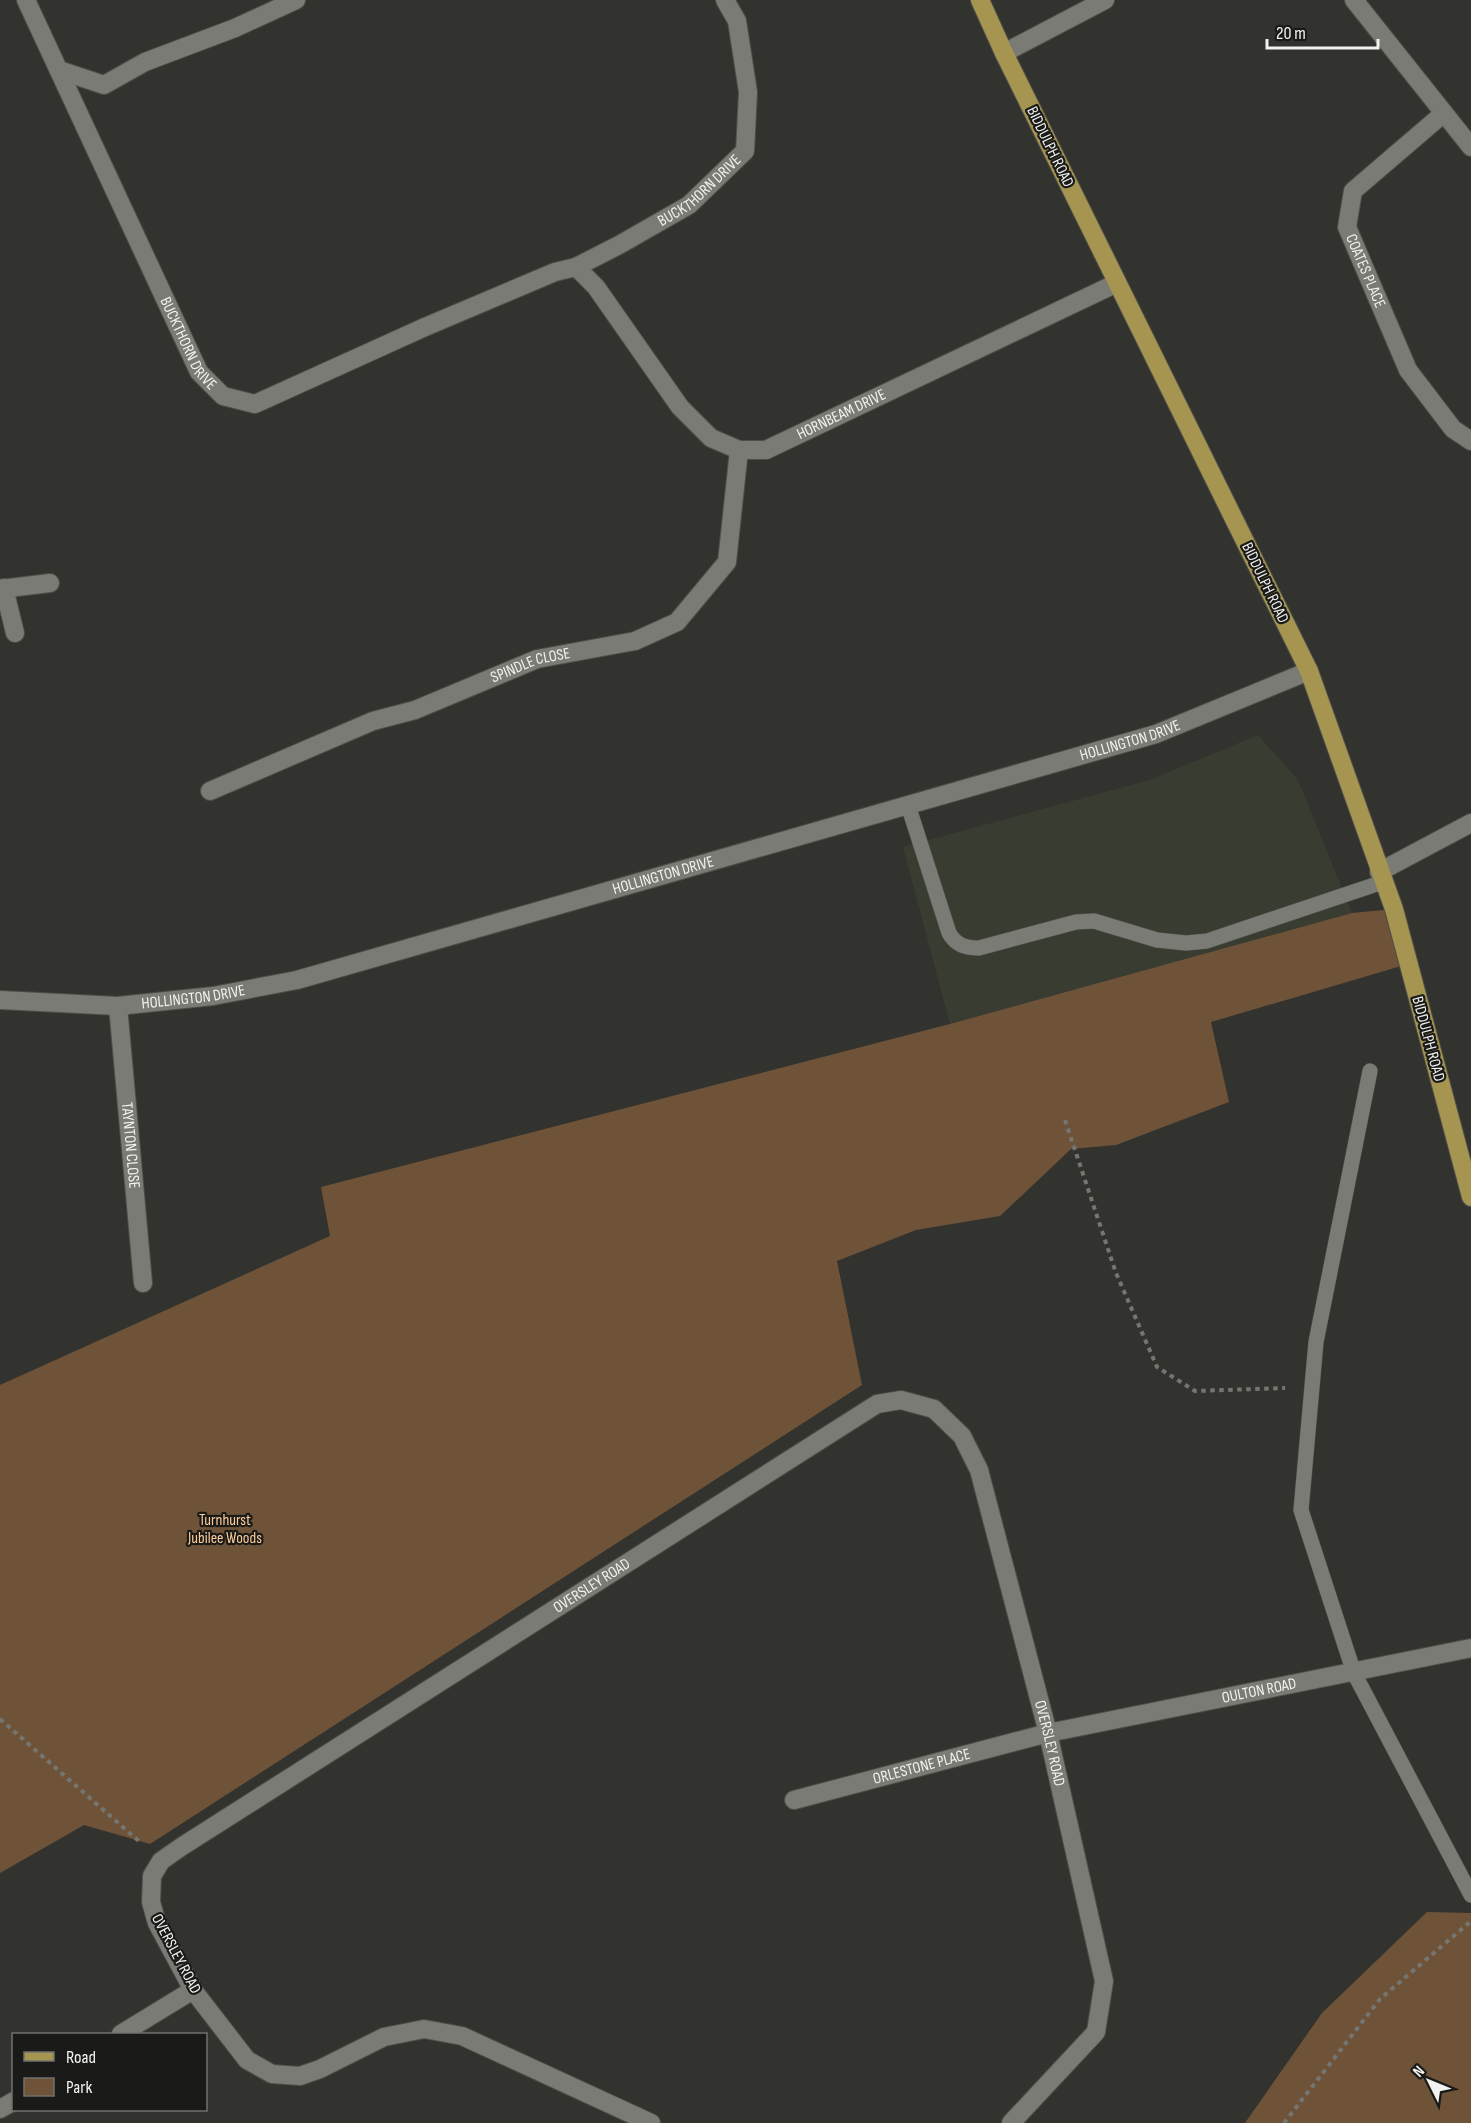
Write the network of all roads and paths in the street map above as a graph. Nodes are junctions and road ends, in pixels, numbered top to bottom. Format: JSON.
{"nodes":[{"id":1,"x":26,"y":0,"type":"edge"},
{"id":2,"x":296,"y":0,"type":"edge"},
{"id":3,"x":725,"y":0,"type":"edge"},
{"id":4,"x":980,"y":0,"type":"edge"},
{"id":5,"x":1105,"y":0,"type":"edge"},
{"id":6,"x":1354,"y":0,"type":"edge"},
{"id":7,"x":1004,"y":53,"type":"junction"},
{"id":8,"x":59,"y":70,"type":"junction"},
{"id":9,"x":1444,"y":113,"type":"junction"},
{"id":10,"x":1471,"y":147,"type":"edge"},
{"id":11,"x":576,"y":267,"type":"junction"},
{"id":12,"x":1117,"y":283,"type":"junction"},
{"id":13,"x":1471,"y":441,"type":"edge"},
{"id":14,"x":739,"y":450,"type":"junction"},
{"id":15,"x":50,"y":583,"type":"dead end"},
{"id":16,"x":2,"y":588,"type":"edge"},
{"id":17,"x":15,"y":633,"type":"dead end"},
{"id":18,"x":1309,"y":671,"type":"junction"},
{"id":19,"x":210,"y":791,"type":"dead end"},
{"id":20,"x":908,"y":804,"type":"junction"},
{"id":21,"x":1471,"y":823,"type":"edge"},
{"id":22,"x":1381,"y":877,"type":"junction"},
{"id":23,"x":0,"y":1000,"type":"edge"},
{"id":24,"x":118,"y":1006,"type":"junction"},
{"id":25,"x":1370,"y":1071,"type":"dead end"},
{"id":26,"x":1065,"y":1120,"type":"dead end"},
{"id":27,"x":1471,"y":1197,"type":"edge"},
{"id":28,"x":143,"y":1283,"type":"dead end"},
{"id":29,"x":1312,"y":1387,"type":"junction"},
{"id":30,"x":1471,"y":1648,"type":"edge"},
{"id":31,"x":1354,"y":1673,"type":"junction"},
{"id":32,"x":0,"y":1719,"type":"edge"},
{"id":33,"x":1048,"y":1733,"type":"junction"},
{"id":34,"x":794,"y":1800,"type":"dead end"},
{"id":35,"x":161,"y":1861,"type":"junction"},
{"id":36,"x":1471,"y":1895,"type":"edge"},
{"id":37,"x":1471,"y":1921,"type":"edge"},
{"id":38,"x":193,"y":1990,"type":"junction"},
{"id":39,"x":123,"y":2033,"type":"edge"},
{"id":40,"x":651,"y":2123,"type":"edge"},
{"id":41,"x":1011,"y":2123,"type":"edge"},
{"id":42,"x":1284,"y":2123,"type":"edge"}],
"edges":[{"from":1,"to":8,"type":"street","name":"BUCKTHORN DRIVE"},
{"from":2,"to":8,"type":"street"},
{"from":3,"to":11,"type":"street","name":"BUCKTHORN DRIVE"},
{"from":4,"to":7,"type":"main road","name":"BIDDULPH ROAD"},
{"from":5,"to":7,"type":"street"},
{"from":6,"to":9,"type":"street"},
{"from":7,"to":12,"type":"main road","name":"BIDDULPH ROAD"},
{"from":8,"to":11,"type":"street","name":"BUCKTHORN DRIVE"},
{"from":9,"to":10,"type":"street"},
{"from":9,"to":13,"type":"street","name":"COATES PLACE"},
{"from":11,"to":14,"type":"street","name":"HORNBEAM DRIVE"},
{"from":12,"to":14,"type":"street","name":"HORNBEAM DRIVE"},
{"from":12,"to":18,"type":"main road","name":"BIDDULPH ROAD"},
{"from":14,"to":19,"type":"street","name":"SPINDLE CLOSE"},
{"from":15,"to":16,"type":"street"},
{"from":16,"to":17,"type":"street"},
{"from":18,"to":20,"type":"street","name":"HOLLINGTON DRIVE"},
{"from":18,"to":22,"type":"main road","name":"BIDDULPH ROAD"},
{"from":20,"to":22,"type":"lane"},
{"from":20,"to":24,"type":"street","name":"HOLLINGTON DRIVE"},
{"from":21,"to":22,"type":"street"},
{"from":22,"to":27,"type":"main road","name":"BIDDULPH ROAD"},
{"from":23,"to":24,"type":"street","name":"HOLLINGTON DRIVE"},
{"from":24,"to":28,"type":"street","name":"TAYNTON CLOSE"},
{"from":25,"to":29,"type":"lane"},
{"from":26,"to":29,"type":"path"},
{"from":29,"to":31,"type":"lane"},
{"from":30,"to":31,"type":"street","name":"OULTON ROAD"},
{"from":31,"to":33,"type":"street","name":"OULTON ROAD"},
{"from":31,"to":36,"type":"lane"},
{"from":32,"to":35,"type":"path"},
{"from":33,"to":34,"type":"street","name":"ORLESTONE PLACE"},
{"from":33,"to":35,"type":"street","name":"OVERSLEY ROAD"},
{"from":33,"to":41,"type":"street","name":"OVERSLEY ROAD"},
{"from":35,"to":38,"type":"street","name":"OVERSLEY ROAD"},
{"from":37,"to":42,"type":"path"},
{"from":38,"to":39,"type":"street"},
{"from":38,"to":40,"type":"street","name":"OVERSLEY ROAD"}]}
